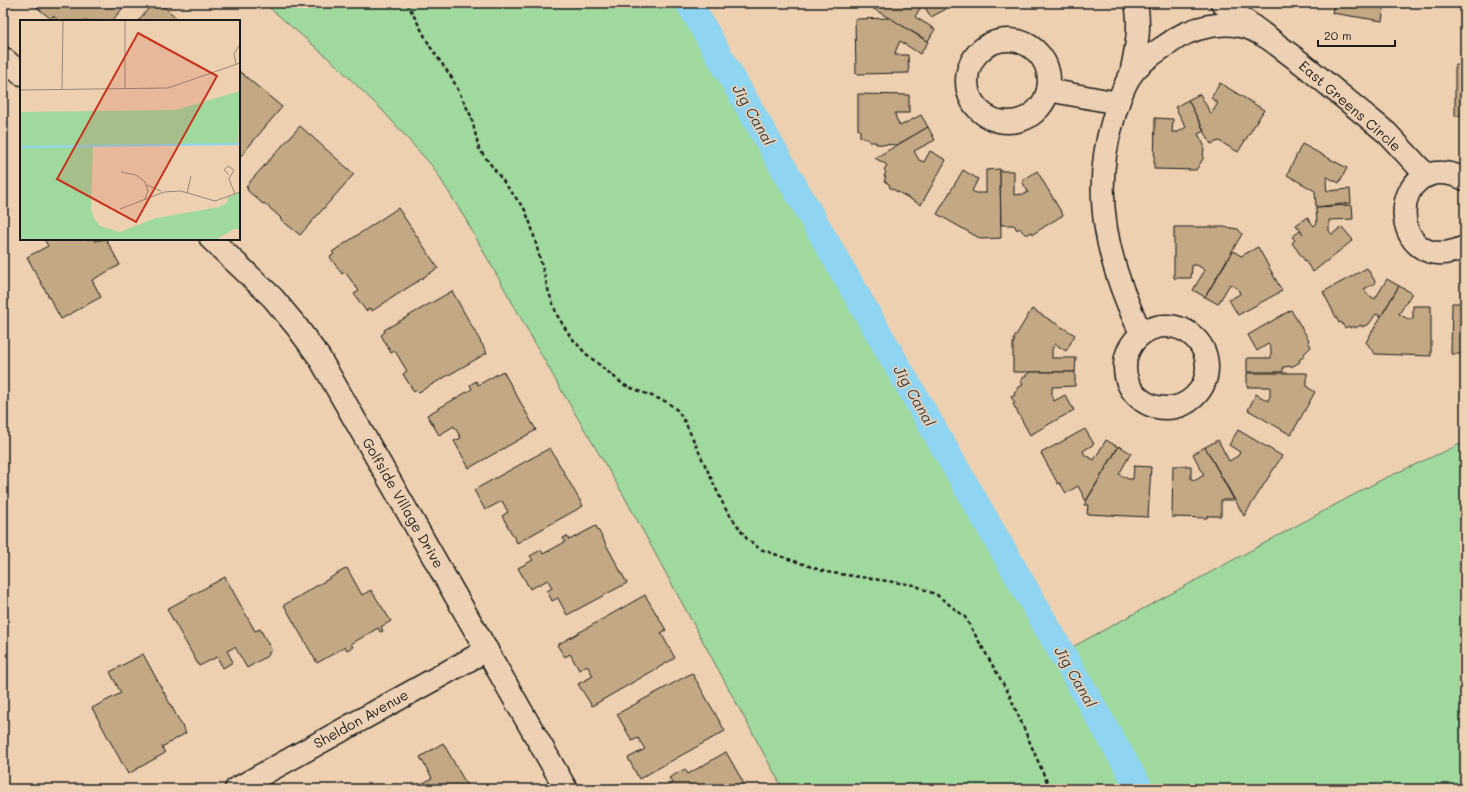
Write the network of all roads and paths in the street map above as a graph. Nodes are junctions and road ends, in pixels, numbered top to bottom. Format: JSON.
{"nodes":[{"id":1,"x":407,"y":3,"type":"edge"},
{"id":2,"x":1136,"y":3,"type":"edge"},
{"id":3,"x":1222,"y":3,"type":"edge"},
{"id":4,"x":1270,"y":39,"type":"junction"},
{"id":5,"x":3,"y":58,"type":"edge"},
{"id":6,"x":20,"y":73,"type":"edge"},
{"id":7,"x":1131,"y":74,"type":"junction"},
{"id":8,"x":1048,"y":90,"type":"dead end"},
{"id":9,"x":1118,"y":103,"type":"junction"},
{"id":10,"x":1427,"y":176,"type":"junction"},
{"id":11,"x":1465,"y":179,"type":"edge"},
{"id":12,"x":212,"y":240,"type":"edge"},
{"id":13,"x":1465,"y":248,"type":"edge"},
{"id":14,"x":1141,"y":333,"type":"dead end"},
{"id":15,"x":487,"y":650,"type":"junction"},
{"id":16,"x":236,"y":789,"type":"edge"},
{"id":17,"x":566,"y":789,"type":"edge"},
{"id":18,"x":1050,"y":789,"type":"edge"}],
"edges":[{"from":1,"to":18,"type":"path"},
{"from":2,"to":7,"type":"street"},
{"from":3,"to":4,"type":"street"},
{"from":4,"to":7,"type":"street"},
{"from":4,"to":10,"type":"street","name":"East Greens Circle"},
{"from":5,"to":6,"type":"street"},
{"from":7,"to":9,"type":"street"},
{"from":8,"to":9,"type":"street"},
{"from":9,"to":14,"type":"street"},
{"from":10,"to":11,"type":"street"},
{"from":10,"to":13,"type":"street"},
{"from":12,"to":15,"type":"street","name":"Golfside Village Drive"},
{"from":15,"to":16,"type":"street","name":"Sheldon Avenue"},
{"from":15,"to":17,"type":"street","name":"Golfside Village Drive"}]}
